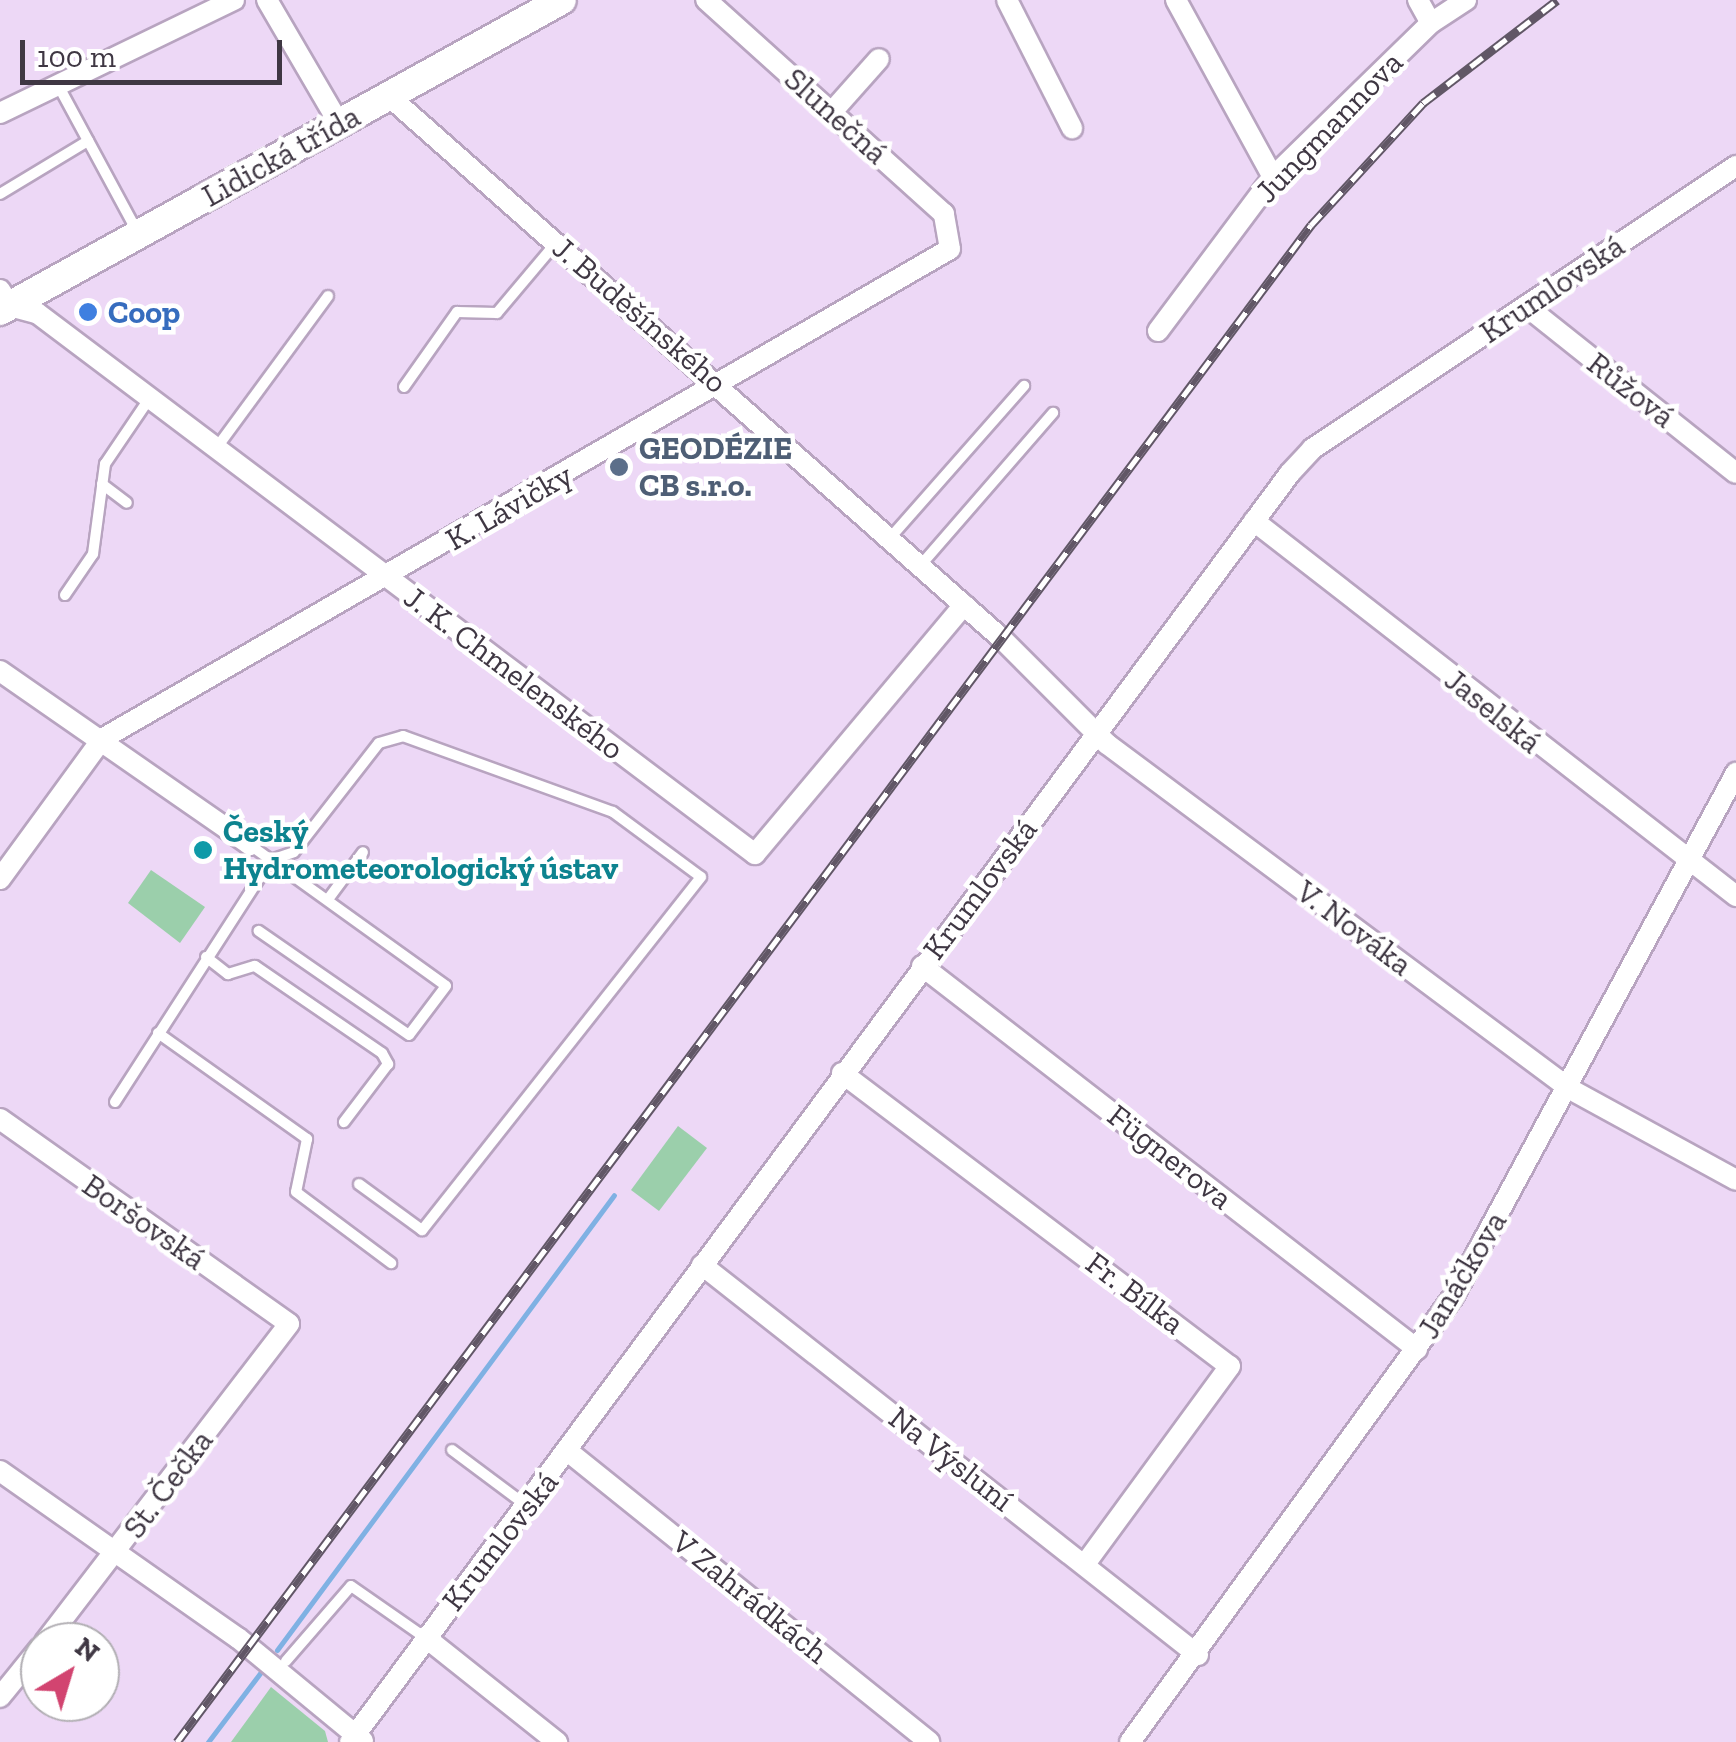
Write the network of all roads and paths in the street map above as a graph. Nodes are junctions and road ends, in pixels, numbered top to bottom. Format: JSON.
{"nodes":[{"id":1,"x":234,"y":0,"type":"edge"},
{"id":2,"x":267,"y":0,"type":"edge"},
{"id":3,"x":562,"y":0,"type":"edge"},
{"id":4,"x":706,"y":0,"type":"edge"},
{"id":5,"x":1008,"y":0,"type":"edge"},
{"id":6,"x":1176,"y":0,"type":"edge"},
{"id":7,"x":1418,"y":0,"type":"edge"},
{"id":8,"x":1466,"y":0,"type":"edge"},
{"id":9,"x":1430,"y":23,"type":"junction"},
{"id":10,"x":880,"y":60,"type":"dead end"},
{"id":11,"x":57,"y":84,"type":"junction"},
{"id":12,"x":390,"y":97,"type":"junction"},
{"id":13,"x":831,"y":112,"type":"junction"},
{"id":14,"x":0,"y":113,"type":"edge"},
{"id":15,"x":339,"y":123,"type":"junction"},
{"id":16,"x":1072,"y":128,"type":"dead end"},
{"id":17,"x":88,"y":141,"type":"junction"},
{"id":18,"x":1736,"y":166,"type":"edge"},
{"id":19,"x":1274,"y":177,"type":"junction"},
{"id":20,"x":0,"y":194,"type":"edge"},
{"id":21,"x":138,"y":234,"type":"junction"},
{"id":22,"x":954,"y":240,"type":"joint"},
{"id":23,"x":556,"y":242,"type":"junction"},
{"id":24,"x":328,"y":296,"type":"dead end"},
{"id":25,"x":3,"y":302,"type":"edge"},
{"id":26,"x":1526,"y":306,"type":"junction"},
{"id":27,"x":1163,"y":318,"type":"dead end"},
{"id":28,"x":404,"y":386,"type":"dead end"},
{"id":29,"x":722,"y":386,"type":"junction"},
{"id":30,"x":1024,"y":386,"type":"dead end"},
{"id":31,"x":148,"y":402,"type":"junction"},
{"id":32,"x":1053,"y":413,"type":"dead end"},
{"id":33,"x":214,"y":451,"type":"junction"},
{"id":34,"x":1736,"y":473,"type":"edge"},
{"id":35,"x":102,"y":484,"type":"junction"},
{"id":36,"x":128,"y":503,"type":"dead end"},
{"id":37,"x":1254,"y":520,"type":"junction"},
{"id":38,"x":890,"y":538,"type":"junction"},
{"id":39,"x":920,"y":566,"type":"junction"},
{"id":40,"x":386,"y":577,"type":"junction"},
{"id":41,"x":66,"y":595,"type":"dead end"},
{"id":42,"x":971,"y":610,"type":"junction"},
{"id":43,"x":1001,"y":638,"type":"joint"},
{"id":44,"x":0,"y":671,"type":"edge"},
{"id":45,"x":1096,"y":734,"type":"junction"},
{"id":46,"x":102,"y":739,"type":"junction"},
{"id":47,"x":1736,"y":772,"type":"edge"},
{"id":48,"x":250,"y":846,"type":"joint"},
{"id":49,"x":363,"y":852,"type":"dead end"},
{"id":50,"x":271,"y":860,"type":"junction"},
{"id":51,"x":1689,"y":868,"type":"junction"},
{"id":52,"x":0,"y":879,"type":"edge"},
{"id":53,"x":1736,"y":896,"type":"edge"},
{"id":54,"x":329,"y":898,"type":"junction"},
{"id":55,"x":259,"y":932,"type":"dead end"},
{"id":56,"x":206,"y":957,"type":"junction"},
{"id":57,"x":922,"y":966,"type":"junction"},
{"id":58,"x":158,"y":1034,"type":"junction"},
{"id":59,"x":842,"y":1073,"type":"junction"},
{"id":60,"x":1570,"y":1089,"type":"junction"},
{"id":61,"x":115,"y":1102,"type":"dead end"},
{"id":62,"x":0,"y":1119,"type":"edge"},
{"id":63,"x":344,"y":1122,"type":"dead end"},
{"id":64,"x":1736,"y":1180,"type":"edge"},
{"id":65,"x":359,"y":1184,"type":"dead end"},
{"id":66,"x":391,"y":1264,"type":"dead end"},
{"id":67,"x":702,"y":1265,"type":"junction"},
{"id":68,"x":288,"y":1324,"type":"joint"},
{"id":69,"x":1417,"y":1349,"type":"junction"},
{"id":70,"x":452,"y":1450,"type":"dead end"},
{"id":71,"x":570,"y":1453,"type":"junction"},
{"id":72,"x":0,"y":1472,"type":"edge"},
{"id":73,"x":527,"y":1507,"type":"junction"},
{"id":74,"x":116,"y":1553,"type":"junction"},
{"id":75,"x":1085,"y":1564,"type":"junction"},
{"id":76,"x":60,"y":1622,"type":"edge"},
{"id":77,"x":424,"y":1637,"type":"junction"},
{"id":78,"x":1198,"y":1655,"type":"junction"},
{"id":79,"x":286,"y":1661,"type":"dead end"},
{"id":80,"x":20,"y":1672,"type":"edge"},
{"id":81,"x":0,"y":1697,"type":"edge"},
{"id":82,"x":357,"y":1739,"type":"edge"},
{"id":83,"x":557,"y":1742,"type":"edge"},
{"id":84,"x":929,"y":1742,"type":"edge"},
{"id":85,"x":1130,"y":1742,"type":"edge"}],
"edges":[{"from":1,"to":11,"type":"street"},
{"from":2,"to":15,"type":"street"},
{"from":3,"to":12,"type":"street","name":"Lidická třída"},
{"from":4,"to":13,"type":"street","name":"Slunečná"},
{"from":5,"to":16,"type":"street"},
{"from":6,"to":19,"type":"street"},
{"from":7,"to":9,"type":"street"},
{"from":8,"to":9,"type":"street","name":"Jungmannova"},
{"from":9,"to":19,"type":"street","name":"Jungmannova"},
{"from":10,"to":13,"type":"street"},
{"from":11,"to":14,"type":"street"},
{"from":11,"to":17,"type":"lane"},
{"from":12,"to":15,"type":"street","name":"Lidická třída"},
{"from":12,"to":23,"type":"street","name":"J. Buděšínského"},
{"from":13,"to":22,"type":"street","name":"Slunečná"},
{"from":15,"to":21,"type":"street","name":"Lidická třída"},
{"from":17,"to":20,"type":"lane"},
{"from":17,"to":21,"type":"lane"},
{"from":18,"to":26,"type":"street","name":"Krumlovská"},
{"from":19,"to":27,"type":"street","name":"Jungmannova"},
{"from":21,"to":25,"type":"street","name":"Lidická třída"},
{"from":22,"to":29,"type":"street","name":"K. Lávičky"},
{"from":23,"to":28,"type":"lane"},
{"from":23,"to":29,"type":"street","name":"J. Buděšínského"},
{"from":24,"to":33,"type":"lane"},
{"from":25,"to":31,"type":"street","name":"J. K. Chmelenského"},
{"from":26,"to":34,"type":"street","name":"Růžová"},
{"from":26,"to":37,"type":"street","name":"Krumlovská"},
{"from":29,"to":38,"type":"street","name":"J. Buděšínského"},
{"from":29,"to":40,"type":"street","name":"K. Lávičky"},
{"from":30,"to":38,"type":"lane"},
{"from":31,"to":33,"type":"street","name":"J. K. Chmelenského"},
{"from":31,"to":35,"type":"lane"},
{"from":32,"to":39,"type":"lane"},
{"from":33,"to":40,"type":"street","name":"J. K. Chmelenského"},
{"from":35,"to":36,"type":"lane"},
{"from":35,"to":41,"type":"lane"},
{"from":37,"to":45,"type":"street","name":"Krumlovská"},
{"from":37,"to":51,"type":"street","name":"Jaselská"},
{"from":38,"to":39,"type":"street","name":"J. Buděšínského"},
{"from":39,"to":42,"type":"street","name":"J. Buděšínského"},
{"from":40,"to":42,"type":"street","name":"J. K. Chmelenského"},
{"from":40,"to":46,"type":"street","name":"K. Lávičky"},
{"from":42,"to":43,"type":"street","name":"J. Buděšínského"},
{"from":43,"to":45,"type":"street","name":"V. Nováka"},
{"from":44,"to":46,"type":"street"},
{"from":45,"to":57,"type":"street","name":"Krumlovská"},
{"from":45,"to":60,"type":"street","name":"V. Nováka"},
{"from":46,"to":48,"type":"street"},
{"from":46,"to":52,"type":"street","name":"K. Lávičky"},
{"from":47,"to":51,"type":"street","name":"Janáčkova"},
{"from":48,"to":50,"type":"lane"},
{"from":49,"to":54,"type":"lane"},
{"from":50,"to":54,"type":"lane"},
{"from":50,"to":56,"type":"lane"},
{"from":50,"to":65,"type":"lane"},
{"from":51,"to":53,"type":"street","name":"Jaselská"},
{"from":51,"to":60,"type":"street","name":"Janáčkova"},
{"from":54,"to":55,"type":"lane"},
{"from":56,"to":58,"type":"lane"},
{"from":56,"to":63,"type":"lane"},
{"from":57,"to":59,"type":"street","name":"Krumlovská"},
{"from":57,"to":69,"type":"street","name":"Fügnerova"},
{"from":58,"to":61,"type":"lane"},
{"from":58,"to":66,"type":"lane"},
{"from":59,"to":67,"type":"street","name":"Krumlovská"},
{"from":59,"to":75,"type":"street","name":"Fr. Bílka"},
{"from":60,"to":64,"type":"street","name":"V. Nováka"},
{"from":60,"to":69,"type":"street","name":"Janáčkova"},
{"from":62,"to":68,"type":"street","name":"Boršovská"},
{"from":67,"to":71,"type":"street","name":"Krumlovská"},
{"from":67,"to":75,"type":"street","name":"Na Výsluní"},
{"from":68,"to":74,"type":"street","name":"St. Čečka"},
{"from":69,"to":78,"type":"street","name":"Janáčkova"},
{"from":70,"to":73,"type":"lane"},
{"from":71,"to":73,"type":"street","name":"Krumlovská"},
{"from":71,"to":84,"type":"street","name":"V Zahrádkách"},
{"from":72,"to":74,"type":"street"},
{"from":73,"to":77,"type":"street","name":"Krumlovská"},
{"from":74,"to":76,"type":"street","name":"St. Čečka"},
{"from":74,"to":82,"type":"street"},
{"from":75,"to":78,"type":"street","name":"Na Výsluní"},
{"from":77,"to":79,"type":"lane"},
{"from":77,"to":82,"type":"street","name":"Krumlovská"},
{"from":77,"to":83,"type":"street"},
{"from":78,"to":85,"type":"street","name":"Janáčkova"},
{"from":80,"to":81,"type":"street","name":"St. Čečka"}]}
